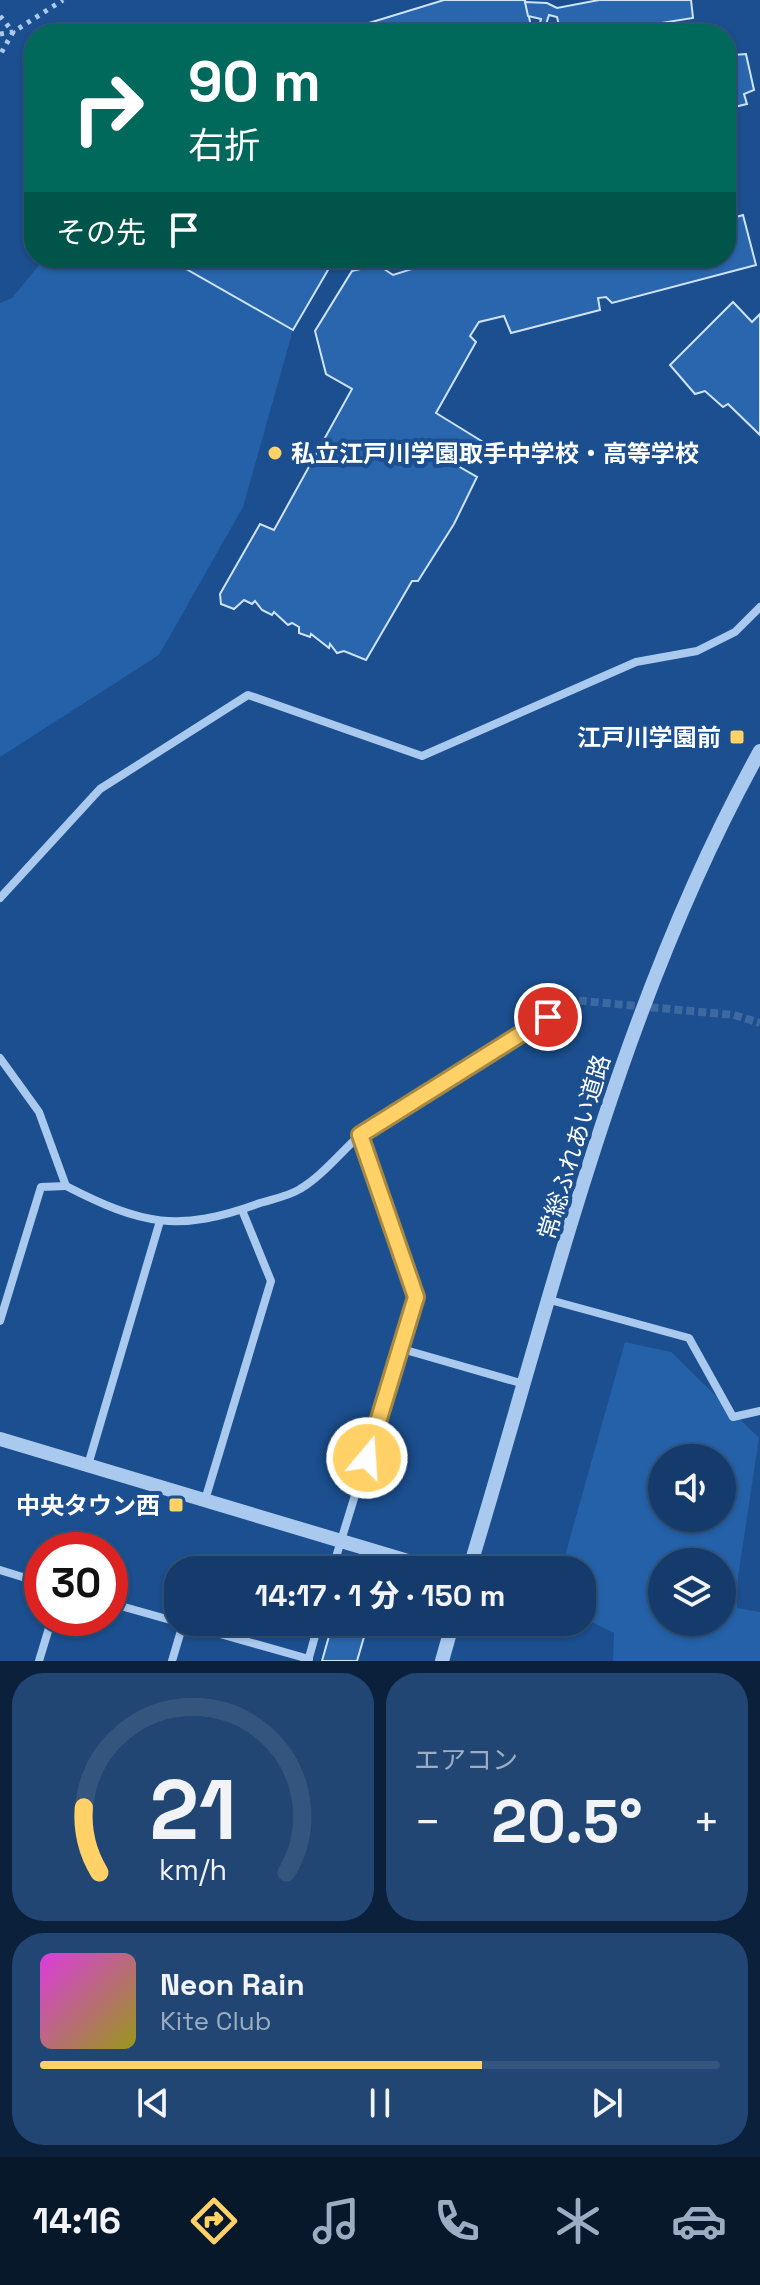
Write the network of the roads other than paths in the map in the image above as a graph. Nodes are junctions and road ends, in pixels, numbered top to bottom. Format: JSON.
{"nodes":[{"id":1,"x":760,"y":607,"type":"edge"},
{"id":2,"x":758,"y":760,"type":"edge"},
{"id":3,"x":0,"y":898,"type":"edge"},
{"id":4,"x":548,"y":1017,"type":"tunnel mouth"},
{"id":5,"x":0,"y":1058,"type":"edge"},
{"id":6,"x":360,"y":1135,"type":"junction"},
{"id":7,"x":66,"y":1186,"type":"junction"},
{"id":8,"x":242,"y":1210,"type":"junction"},
{"id":9,"x":160,"y":1221,"type":"junction"},
{"id":10,"x":550,"y":1300,"type":"junction"},
{"id":11,"x":0,"y":1321,"type":"edge"},
{"id":12,"x":402,"y":1349,"type":"junction"},
{"id":13,"x":525,"y":1385,"type":"junction"},
{"id":14,"x":760,"y":1411,"type":"edge"},
{"id":15,"x":0,"y":1439,"type":"edge"},
{"id":16,"x":88,"y":1465,"type":"junction"},
{"id":17,"x":205,"y":1500,"type":"junction"},
{"id":18,"x":340,"y":1541,"type":"junction"},
{"id":19,"x":336,"y":1556,"type":"edge"},
{"id":20,"x":391,"y":1556,"type":"edge"},
{"id":21,"x":473,"y":1556,"type":"edge"},
{"id":22,"x":0,"y":1570,"type":"edge"},
{"id":23,"x":24,"y":1577,"type":"edge"},
{"id":24,"x":128,"y":1608,"type":"edge"},
{"id":25,"x":164,"y":1619,"type":"edge"},
{"id":26,"x":47,"y":1636,"type":"edge"},
{"id":27,"x":179,"y":1636,"type":"edge"},
{"id":28,"x":225,"y":1636,"type":"edge"},
{"id":29,"x":315,"y":1636,"type":"edge"},
{"id":30,"x":449,"y":1636,"type":"edge"},
{"id":31,"x":308,"y":1660,"type":"edge"},
{"id":32,"x":39,"y":1661,"type":"edge"},
{"id":33,"x":172,"y":1661,"type":"edge"},
{"id":34,"x":442,"y":1661,"type":"edge"}],
"edges":[{"from":1,"to":3,"type":"street"},
{"from":2,"to":10,"type":"street","name":"常総ふれあい道路"},
{"from":4,"to":6,"type":"street"},
{"from":5,"to":7,"type":"street"},
{"from":6,"to":8,"type":"street"},
{"from":6,"to":12,"type":"street"},
{"from":7,"to":9,"type":"street"},
{"from":7,"to":11,"type":"street"},
{"from":8,"to":9,"type":"street"},
{"from":8,"to":17,"type":"street"},
{"from":9,"to":16,"type":"street"},
{"from":10,"to":13,"type":"street","name":"常総ふれあい道路"},
{"from":10,"to":14,"type":"street"},
{"from":12,"to":13,"type":"street"},
{"from":12,"to":18,"type":"street"},
{"from":13,"to":21,"type":"street","name":"常総ふれあい道路"},
{"from":15,"to":16,"type":"street"},
{"from":16,"to":17,"type":"street"},
{"from":17,"to":18,"type":"street"},
{"from":18,"to":19,"type":"street"},
{"from":18,"to":20,"type":"street"},
{"from":22,"to":23,"type":"street"},
{"from":24,"to":25,"type":"street"},
{"from":26,"to":32,"type":"street"},
{"from":27,"to":33,"type":"street"},
{"from":28,"to":31,"type":"street"},
{"from":29,"to":31,"type":"street"},
{"from":30,"to":34,"type":"street"}]}
